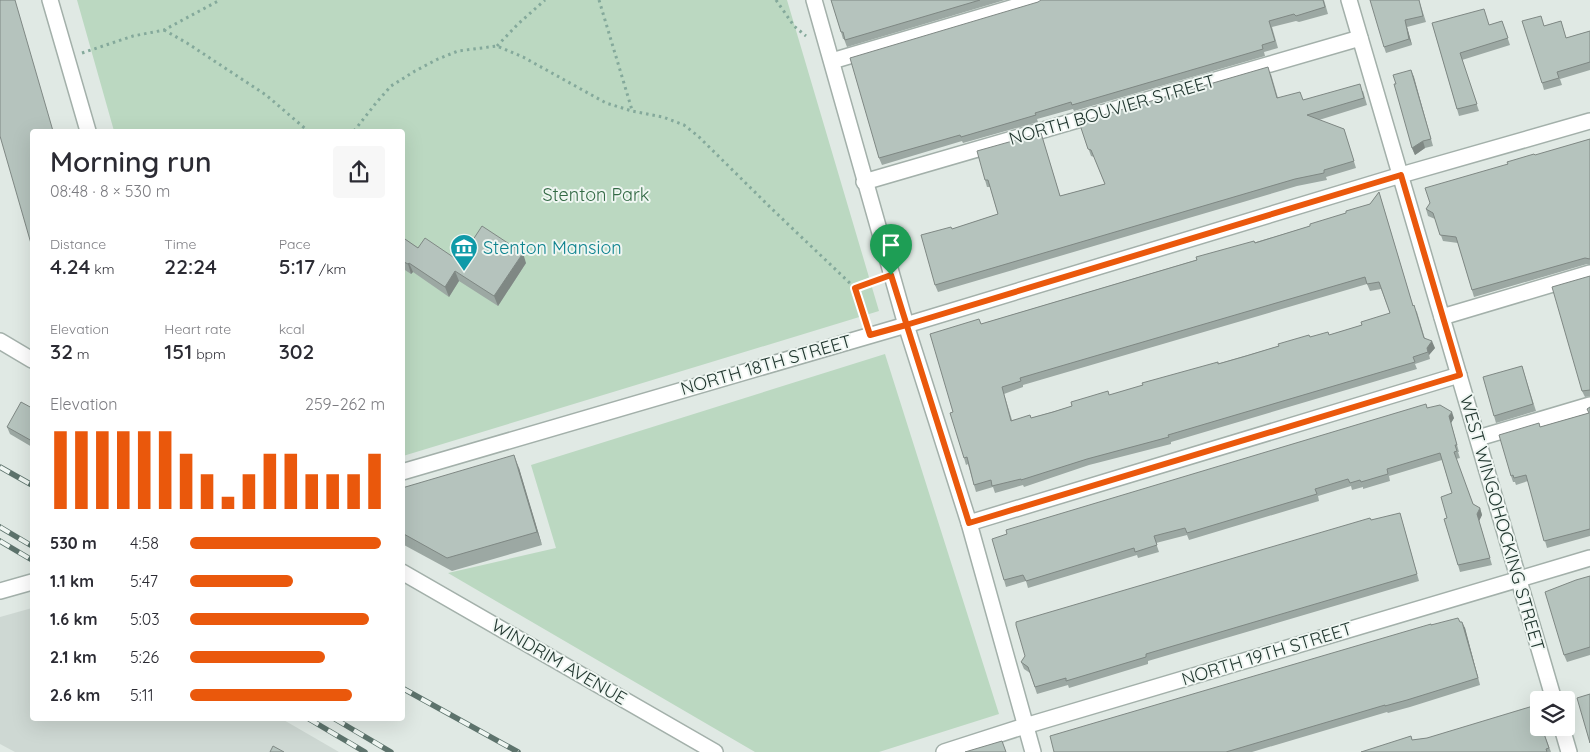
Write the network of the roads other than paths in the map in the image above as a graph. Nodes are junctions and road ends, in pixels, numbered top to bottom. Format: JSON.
{"nodes":[{"id":1,"x":50,"y":0,"type":"edge"},
{"id":2,"x":814,"y":0,"type":"edge"},
{"id":3,"x":1038,"y":0,"type":"edge"},
{"id":4,"x":1349,"y":0,"type":"edge"},
{"id":5,"x":1360,"y":38,"type":"junction"},
{"id":6,"x":832,"y":61,"type":"junction"},
{"id":7,"x":1590,"y":121,"type":"edge"},
{"id":8,"x":87,"y":129,"type":"edge"},
{"id":9,"x":1401,"y":175,"type":"junction"},
{"id":10,"x":864,"y":182,"type":"junction"},
{"id":11,"x":1590,"y":273,"type":"edge"},
{"id":12,"x":1442,"y":317,"type":"junction"},
{"id":13,"x":906,"y":325,"type":"junction"},
{"id":14,"x":0,"y":341,"type":"edge"},
{"id":15,"x":30,"y":359,"type":"edge"},
{"id":16,"x":1460,"y":375,"type":"junction"},
{"id":17,"x":1590,"y":405,"type":"edge"},
{"id":18,"x":1478,"y":438,"type":"junction"},
{"id":19,"x":405,"y":471,"type":"edge"},
{"id":20,"x":969,"y":523,"type":"junction"},
{"id":21,"x":1590,"y":558,"type":"edge"},
{"id":22,"x":405,"y":574,"type":"edge"},
{"id":23,"x":1519,"y":578,"type":"junction"},
{"id":24,"x":30,"y":583,"type":"edge"},
{"id":25,"x":0,"y":591,"type":"edge"},
{"id":26,"x":1551,"y":691,"type":"edge"},
{"id":27,"x":1025,"y":726,"type":"junction"},
{"id":28,"x":1564,"y":736,"type":"edge"},
{"id":29,"x":715,"y":752,"type":"edge"},
{"id":30,"x":944,"y":752,"type":"edge"},
{"id":31,"x":1033,"y":752,"type":"edge"},
{"id":32,"x":1569,"y":752,"type":"edge"}],
"edges":[{"from":1,"to":8,"type":"street"},
{"from":2,"to":6,"type":"street"},
{"from":3,"to":6,"type":"street"},
{"from":4,"to":5,"type":"street","name":"WEST WINGOHOCKING STREET"},
{"from":5,"to":9,"type":"street","name":"WEST WINGOHOCKING STREET"},
{"from":5,"to":10,"type":"street","name":"NORTH BOUVIER STREET"},
{"from":6,"to":10,"type":"street"},
{"from":7,"to":9,"type":"street","name":"NORTH 18TH STREET"},
{"from":9,"to":12,"type":"street","name":"WEST WINGOHOCKING STREET"},
{"from":9,"to":13,"type":"street","name":"NORTH 18TH STREET"},
{"from":10,"to":13,"type":"street"},
{"from":11,"to":12,"type":"street"},
{"from":12,"to":16,"type":"street","name":"WEST WINGOHOCKING STREET"},
{"from":13,"to":19,"type":"street","name":"NORTH 18TH STREET"},
{"from":13,"to":20,"type":"street"},
{"from":14,"to":15,"type":"street"},
{"from":16,"to":18,"type":"street","name":"WEST WINGOHOCKING STREET"},
{"from":16,"to":20,"type":"street"},
{"from":17,"to":18,"type":"street"},
{"from":18,"to":23,"type":"street","name":"WEST WINGOHOCKING STREET"},
{"from":20,"to":27,"type":"street"},
{"from":21,"to":23,"type":"street","name":"NORTH 19TH STREET"},
{"from":22,"to":29,"type":"street","name":"WINDRIM AVENUE"},
{"from":23,"to":26,"type":"street","name":"WEST WINGOHOCKING STREET"},
{"from":23,"to":27,"type":"street","name":"NORTH 19TH STREET"},
{"from":24,"to":25,"type":"street"},
{"from":27,"to":30,"type":"street","name":"NORTH 19TH STREET"},
{"from":27,"to":31,"type":"street"},
{"from":28,"to":32,"type":"street"}]}
